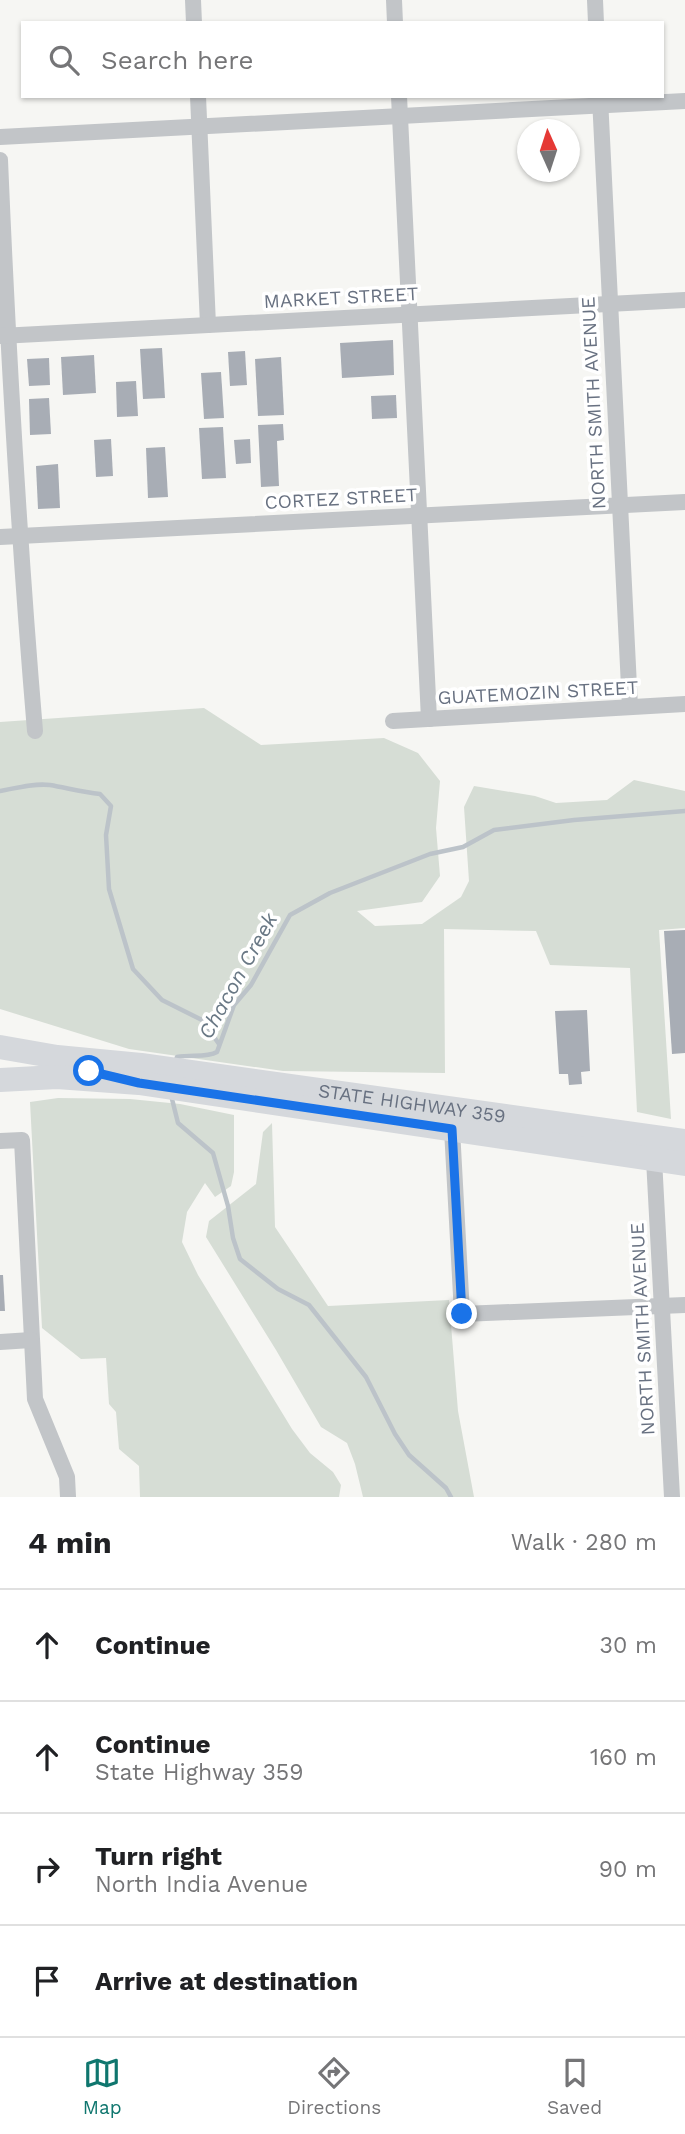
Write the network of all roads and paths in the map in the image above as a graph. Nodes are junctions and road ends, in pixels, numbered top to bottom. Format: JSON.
{"nodes":[{"id":1,"x":193,"y":0,"type":"edge"},
{"id":2,"x":394,"y":0,"type":"edge"},
{"id":3,"x":595,"y":0,"type":"edge"},
{"id":4,"x":194,"y":21,"type":"edge"},
{"id":5,"x":395,"y":21,"type":"edge"},
{"id":6,"x":596,"y":21,"type":"edge"},
{"id":7,"x":198,"y":98,"type":"edge"},
{"id":8,"x":399,"y":98,"type":"edge"},
{"id":9,"x":601,"y":101,"type":"edge"},
{"id":10,"x":685,"y":102,"type":"edge"},
{"id":11,"x":400,"y":116,"type":"junction"},
{"id":12,"x":200,"y":127,"type":"junction"},
{"id":13,"x":0,"y":137,"type":"edge"},
{"id":14,"x":0,"y":160,"type":"edge"},
{"id":15,"x":685,"y":300,"type":"edge"},
{"id":16,"x":609,"y":303,"type":"junction"},
{"id":17,"x":409,"y":314,"type":"junction"},
{"id":18,"x":208,"y":325,"type":"junction"},
{"id":19,"x":4,"y":336,"type":"edge"},
{"id":20,"x":685,"y":502,"type":"edge"},
{"id":21,"x":619,"y":505,"type":"junction"},
{"id":22,"x":419,"y":515,"type":"junction"},
{"id":23,"x":19,"y":536,"type":"junction"},
{"id":24,"x":0,"y":537,"type":"edge"},
{"id":25,"x":685,"y":704,"type":"edge"},
{"id":26,"x":630,"y":707,"type":"junction"},
{"id":27,"x":429,"y":719,"type":"junction"},
{"id":28,"x":393,"y":721,"type":"dead end"},
{"id":29,"x":34,"y":732,"type":"dead end"},
{"id":30,"x":0,"y":1031,"type":"edge"},
{"id":31,"x":0,"y":1047,"type":"edge"},
{"id":32,"x":0,"y":1070,"type":"edge"},
{"id":33,"x":140,"y":1074,"type":"junction"},
{"id":34,"x":0,"y":1080,"type":"edge"},
{"id":35,"x":283,"y":1094,"type":"junction"},
{"id":36,"x":0,"y":1096,"type":"edge"},
{"id":37,"x":452,"y":1129,"type":"junction"},
{"id":38,"x":0,"y":1141,"type":"edge"},
{"id":39,"x":685,"y":1141,"type":"edge"},
{"id":40,"x":654,"y":1160,"type":"junction"},
{"id":41,"x":685,"y":1164,"type":"edge"},
{"id":42,"x":685,"y":1305,"type":"edge"},
{"id":43,"x":662,"y":1306,"type":"junction"},
{"id":44,"x":31,"y":1340,"type":"junction"},
{"id":45,"x":0,"y":1342,"type":"edge"},
{"id":46,"x":68,"y":1497,"type":"edge"},
{"id":47,"x":672,"y":1497,"type":"edge"}],
"edges":[{"from":1,"to":4,"type":"street"},
{"from":2,"to":5,"type":"street"},
{"from":3,"to":6,"type":"street"},
{"from":7,"to":12,"type":"street"},
{"from":8,"to":11,"type":"street"},
{"from":9,"to":10,"type":"street"},
{"from":9,"to":11,"type":"street"},
{"from":9,"to":16,"type":"street","name":"NORTH SMITH AVENUE"},
{"from":11,"to":12,"type":"street"},
{"from":11,"to":17,"type":"street"},
{"from":12,"to":13,"type":"street"},
{"from":12,"to":18,"type":"street"},
{"from":14,"to":19,"type":"street"},
{"from":15,"to":16,"type":"street","name":"MARKET STREET"},
{"from":16,"to":17,"type":"street","name":"MARKET STREET"},
{"from":16,"to":21,"type":"street","name":"NORTH SMITH AVENUE"},
{"from":17,"to":18,"type":"street","name":"MARKET STREET"},
{"from":17,"to":22,"type":"street"},
{"from":18,"to":19,"type":"street","name":"MARKET STREET"},
{"from":19,"to":23,"type":"street"},
{"from":20,"to":21,"type":"street","name":"CORTEZ STREET"},
{"from":21,"to":22,"type":"street","name":"CORTEZ STREET"},
{"from":21,"to":26,"type":"street","name":"NORTH SMITH AVENUE"},
{"from":22,"to":23,"type":"street","name":"CORTEZ STREET"},
{"from":22,"to":27,"type":"street"},
{"from":23,"to":24,"type":"street","name":"CORTEZ STREET"},
{"from":23,"to":29,"type":"street"},
{"from":25,"to":26,"type":"street","name":"GUATEMOZIN STREET"},
{"from":26,"to":27,"type":"street","name":"GUATEMOZIN STREET"},
{"from":27,"to":28,"type":"street","name":"GUATEMOZIN STREET"},
{"from":30,"to":33,"type":"main road"},
{"from":31,"to":33,"type":"main road"},
{"from":32,"to":33,"type":"main road"},
{"from":33,"to":34,"type":"main road"},
{"from":33,"to":35,"type":"main road","name":"STATE HIGHWAY 359"},
{"from":33,"to":36,"type":"main road"},
{"from":35,"to":37,"type":"main road","name":"STATE HIGHWAY 359"},
{"from":35,"to":39,"type":"main road","name":"STATE HIGHWAY 359"},
{"from":37,"to":40,"type":"main road","name":"STATE HIGHWAY 359"},
{"from":37,"to":43,"type":"street"},
{"from":38,"to":44,"type":"street"},
{"from":40,"to":41,"type":"main road","name":"STATE HIGHWAY 359"},
{"from":40,"to":43,"type":"street","name":"NORTH SMITH AVENUE"},
{"from":42,"to":43,"type":"street"},
{"from":43,"to":47,"type":"street","name":"NORTH SMITH AVENUE"},
{"from":44,"to":45,"type":"street"},
{"from":44,"to":46,"type":"street"}]}
